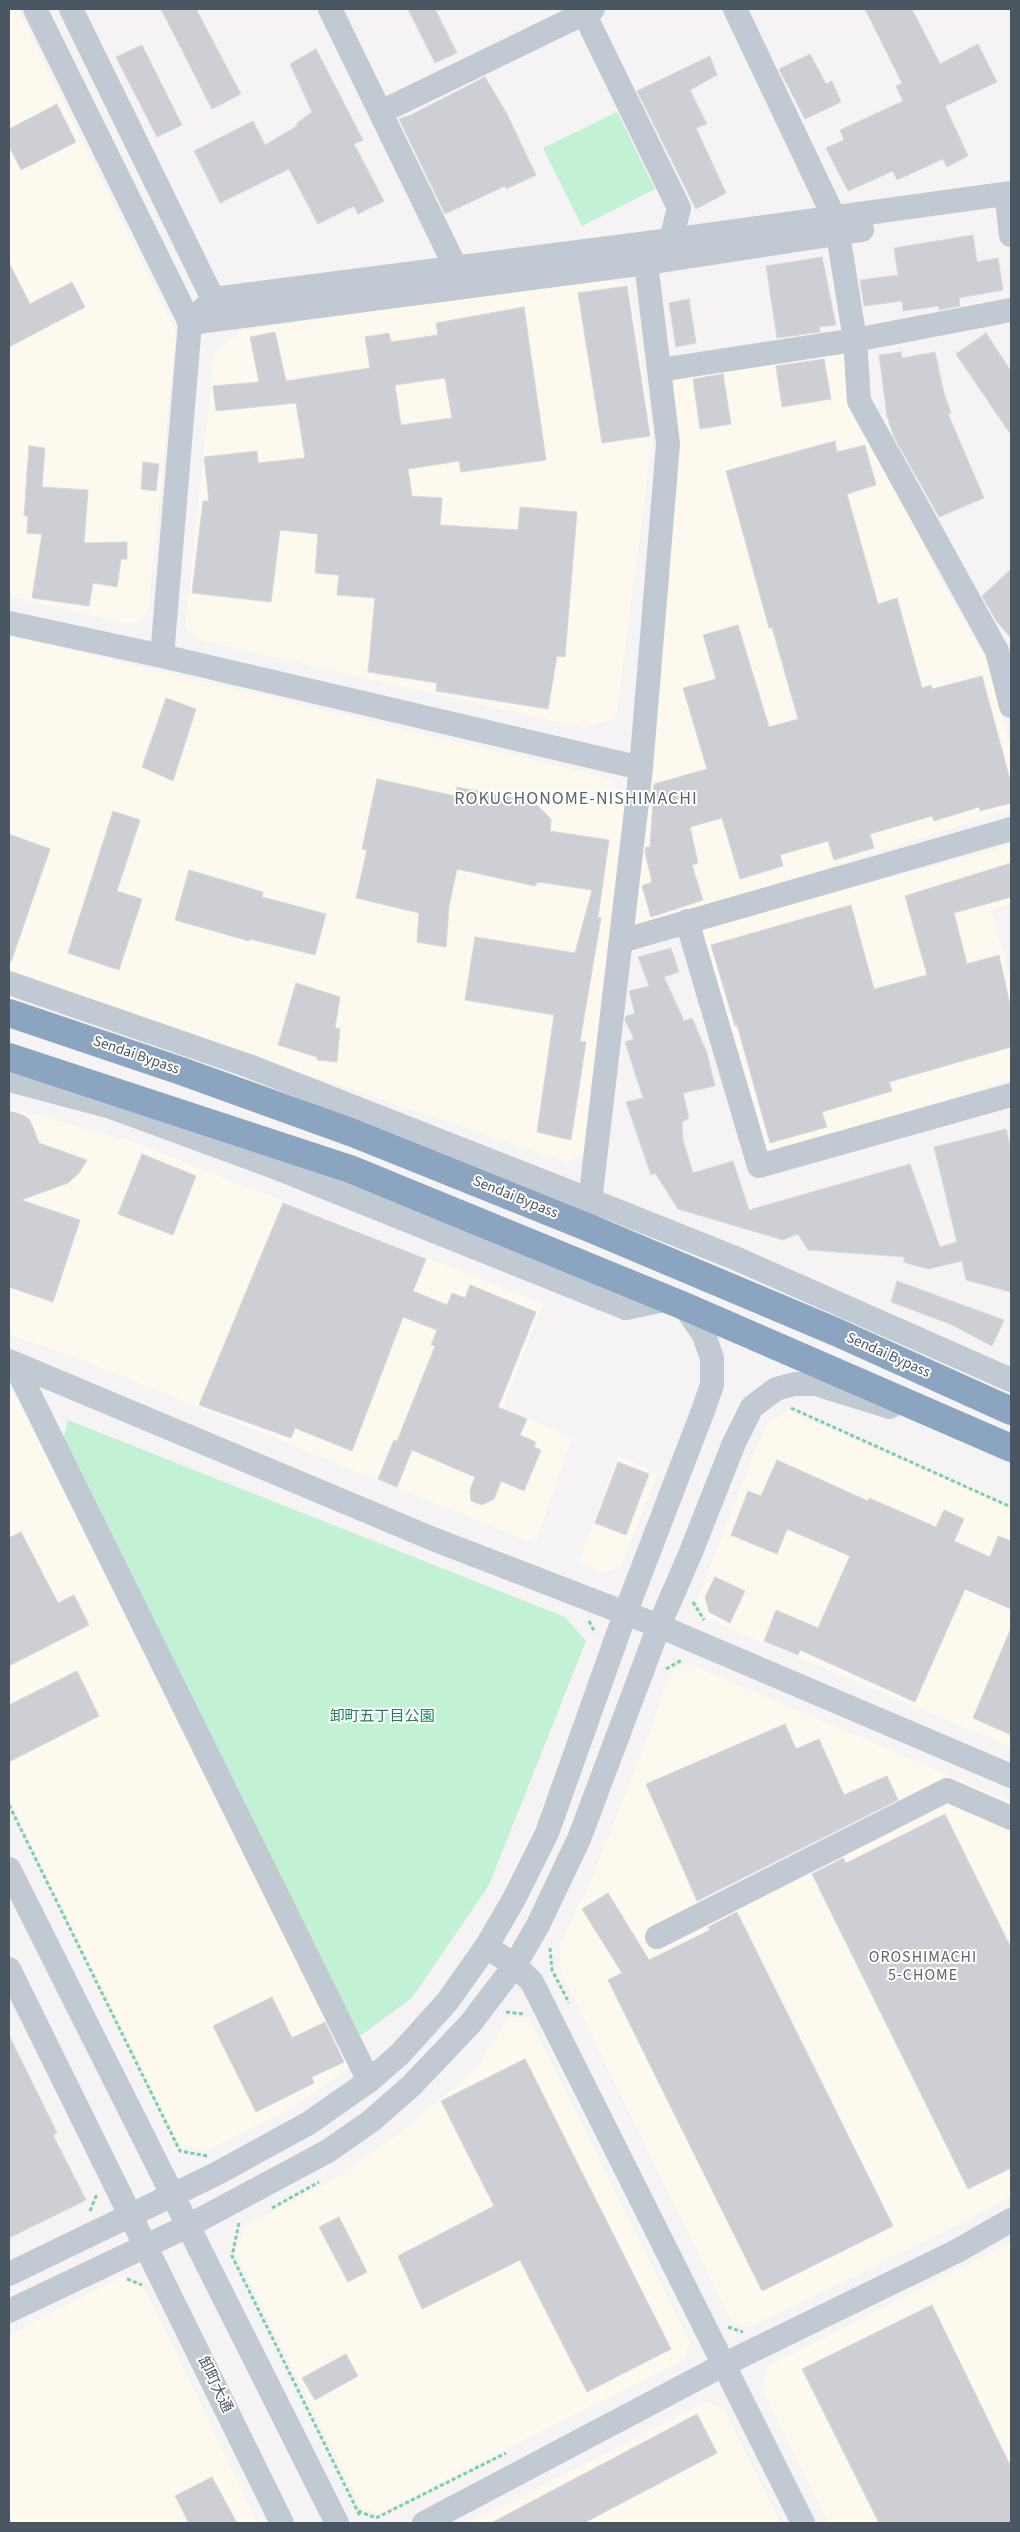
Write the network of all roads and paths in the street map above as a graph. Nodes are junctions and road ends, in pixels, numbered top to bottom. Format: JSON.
{"nodes":[{"id":1,"x":35,"y":9,"type":"edge"},
{"id":2,"x":71,"y":9,"type":"edge"},
{"id":3,"x":330,"y":9,"type":"edge"},
{"id":4,"x":735,"y":9,"type":"edge"},
{"id":5,"x":586,"y":10,"type":"edge"},
{"id":6,"x":380,"y":112,"type":"junction"},
{"id":7,"x":1010,"y":203,"type":"edge"},
{"id":8,"x":836,"y":226,"type":"junction"},
{"id":9,"x":1011,"y":235,"type":"edge"},
{"id":10,"x":671,"y":240,"type":"junction"},
{"id":11,"x":646,"y":263,"type":"junction"},
{"id":12,"x":456,"y":268,"type":"junction"},
{"id":13,"x":213,"y":299,"type":"junction"},
{"id":14,"x":1011,"y":310,"type":"edge"},
{"id":15,"x":190,"y":323,"type":"junction"},
{"id":16,"x":855,"y":340,"type":"junction"},
{"id":17,"x":660,"y":370,"type":"junction"},
{"id":18,"x":9,"y":624,"type":"edge"},
{"id":19,"x":162,"y":656,"type":"junction"},
{"id":20,"x":1011,"y":706,"type":"edge"},
{"id":21,"x":641,"y":768,"type":"junction"},
{"id":22,"x":1011,"y":829,"type":"edge"},
{"id":23,"x":687,"y":922,"type":"junction"},
{"id":24,"x":620,"y":940,"type":"junction"},
{"id":25,"x":9,"y":983,"type":"edge"},
{"id":26,"x":9,"y":1013,"type":"edge"},
{"id":27,"x":9,"y":1057,"type":"edge"},
{"id":28,"x":9,"y":1080,"type":"edge"},
{"id":29,"x":1011,"y":1095,"type":"edge"},
{"id":30,"x":590,"y":1200,"type":"junction"},
{"id":31,"x":587,"y":1227,"type":"junction"},
{"id":32,"x":676,"y":1302,"type":"junction"},
{"id":33,"x":11,"y":1362,"type":"edge"},
{"id":34,"x":1011,"y":1380,"type":"edge"},
{"id":35,"x":782,"y":1411,"type":"dead end"},
{"id":36,"x":1011,"y":1411,"type":"edge"},
{"id":37,"x":1001,"y":1447,"type":"edge"},
{"id":38,"x":1011,"y":1507,"type":"edge"},
{"id":39,"x":692,"y":1599,"type":"dead end"},
{"id":40,"x":625,"y":1614,"type":"junction"},
{"id":41,"x":586,"y":1615,"type":"dead end"},
{"id":42,"x":711,"y":1623,"type":"dead end"},
{"id":43,"x":659,"y":1626,"type":"junction"},
{"id":44,"x":597,"y":1637,"type":"dead end"},
{"id":45,"x":685,"y":1658,"type":"dead end"},
{"id":46,"x":663,"y":1678,"type":"dead end"},
{"id":47,"x":1011,"y":1776,"type":"edge"},
{"id":48,"x":9,"y":1805,"type":"edge"},
{"id":49,"x":1011,"y":1818,"type":"edge"},
{"id":50,"x":9,"y":1869,"type":"edge"},
{"id":51,"x":657,"y":1937,"type":"dead end"},
{"id":52,"x":550,"y":1945,"type":"dead end"},
{"id":53,"x":486,"y":1947,"type":"junction"},
{"id":54,"x":515,"y":1965,"type":"junction"},
{"id":55,"x":9,"y":1969,"type":"edge"},
{"id":56,"x":569,"y":2005,"type":"dead end"},
{"id":57,"x":506,"y":2012,"type":"dead end"},
{"id":58,"x":532,"y":2014,"type":"dead end"},
{"id":59,"x":369,"y":2081,"type":"junction"},
{"id":60,"x":180,"y":2151,"type":"junction"},
{"id":61,"x":175,"y":2153,"type":"dead end"},
{"id":62,"x":209,"y":2158,"type":"dead end"},
{"id":63,"x":173,"y":2195,"type":"junction"},
{"id":64,"x":130,"y":2215,"type":"junction"},
{"id":65,"x":237,"y":2218,"type":"dead end"},
{"id":66,"x":1011,"y":2220,"type":"edge"},
{"id":67,"x":188,"y":2226,"type":"junction"},
{"id":68,"x":146,"y":2246,"type":"junction"},
{"id":69,"x":9,"y":2274,"type":"edge"},
{"id":70,"x":9,"y":2311,"type":"edge"},
{"id":71,"x":727,"y":2326,"type":"dead end"},
{"id":72,"x":748,"y":2334,"type":"dead end"},
{"id":73,"x":725,"y":2364,"type":"junction"},
{"id":74,"x":509,"y":2452,"type":"dead end"},
{"id":75,"x":358,"y":2511,"type":"junction"},
{"id":76,"x":360,"y":2516,"type":"dead end"},
{"id":77,"x":282,"y":2523,"type":"edge"},
{"id":78,"x":337,"y":2523,"type":"edge"},
{"id":79,"x":424,"y":2523,"type":"edge"},
{"id":80,"x":803,"y":2523,"type":"edge"}],
"edges":[{"from":1,"to":15,"type":"street"},
{"from":2,"to":13,"type":"street"},
{"from":3,"to":6,"type":"street"},
{"from":4,"to":8,"type":"street"},
{"from":5,"to":6,"type":"street"},
{"from":5,"to":10,"type":"street"},
{"from":6,"to":12,"type":"street"},
{"from":7,"to":8,"type":"street"},
{"from":7,"to":9,"type":"street"},
{"from":8,"to":10,"type":"street"},
{"from":8,"to":11,"type":"street"},
{"from":8,"to":16,"type":"street"},
{"from":10,"to":11,"type":"street"},
{"from":10,"to":12,"type":"street"},
{"from":11,"to":15,"type":"street"},
{"from":11,"to":17,"type":"street"},
{"from":12,"to":13,"type":"street"},
{"from":13,"to":15,"type":"street"},
{"from":14,"to":16,"type":"street"},
{"from":15,"to":19,"type":"street"},
{"from":16,"to":17,"type":"street"},
{"from":16,"to":20,"type":"street"},
{"from":17,"to":21,"type":"street"},
{"from":18,"to":19,"type":"street"},
{"from":19,"to":21,"type":"street"},
{"from":21,"to":24,"type":"street"},
{"from":22,"to":23,"type":"street"},
{"from":23,"to":24,"type":"street"},
{"from":23,"to":29,"type":"street"},
{"from":24,"to":30,"type":"street"},
{"from":25,"to":30,"type":"street"},
{"from":26,"to":31,"type":"highway","name":"Sendai Bypass"},
{"from":27,"to":32,"type":"highway"},
{"from":28,"to":32,"type":"street"},
{"from":30,"to":31,"type":"street"},
{"from":30,"to":34,"type":"street"},
{"from":31,"to":36,"type":"highway","name":"Sendai Bypass"},
{"from":32,"to":37,"type":"highway"},
{"from":32,"to":40,"type":"street"},
{"from":33,"to":40,"type":"street"},
{"from":33,"to":59,"type":"street"},
{"from":35,"to":38,"type":"path"},
{"from":37,"to":43,"type":"street"},
{"from":39,"to":42,"type":"path"},
{"from":40,"to":43,"type":"street"},
{"from":40,"to":53,"type":"street"},
{"from":41,"to":44,"type":"path"},
{"from":43,"to":47,"type":"street"},
{"from":43,"to":54,"type":"street"},
{"from":45,"to":46,"type":"path"},
{"from":48,"to":60,"type":"path"},
{"from":49,"to":51,"type":"street"},
{"from":50,"to":63,"type":"street"},
{"from":52,"to":56,"type":"path"},
{"from":53,"to":54,"type":"street"},
{"from":53,"to":59,"type":"street"},
{"from":54,"to":67,"type":"street"},
{"from":54,"to":73,"type":"street"},
{"from":55,"to":64,"type":"street","name":"卸町大通"},
{"from":57,"to":58,"type":"path"},
{"from":59,"to":63,"type":"street"},
{"from":60,"to":61,"type":"path"},
{"from":60,"to":62,"type":"path"},
{"from":63,"to":64,"type":"street"},
{"from":63,"to":67,"type":"street"},
{"from":64,"to":68,"type":"street","name":"卸町大通"},
{"from":64,"to":69,"type":"street"},
{"from":65,"to":75,"type":"path"},
{"from":66,"to":73,"type":"street"},
{"from":67,"to":68,"type":"street"},
{"from":67,"to":78,"type":"street"},
{"from":68,"to":70,"type":"street"},
{"from":68,"to":77,"type":"street","name":"卸町大通"},
{"from":71,"to":72,"type":"path"},
{"from":73,"to":79,"type":"street"},
{"from":73,"to":80,"type":"street"},
{"from":74,"to":75,"type":"path"},
{"from":75,"to":76,"type":"path"}]}
